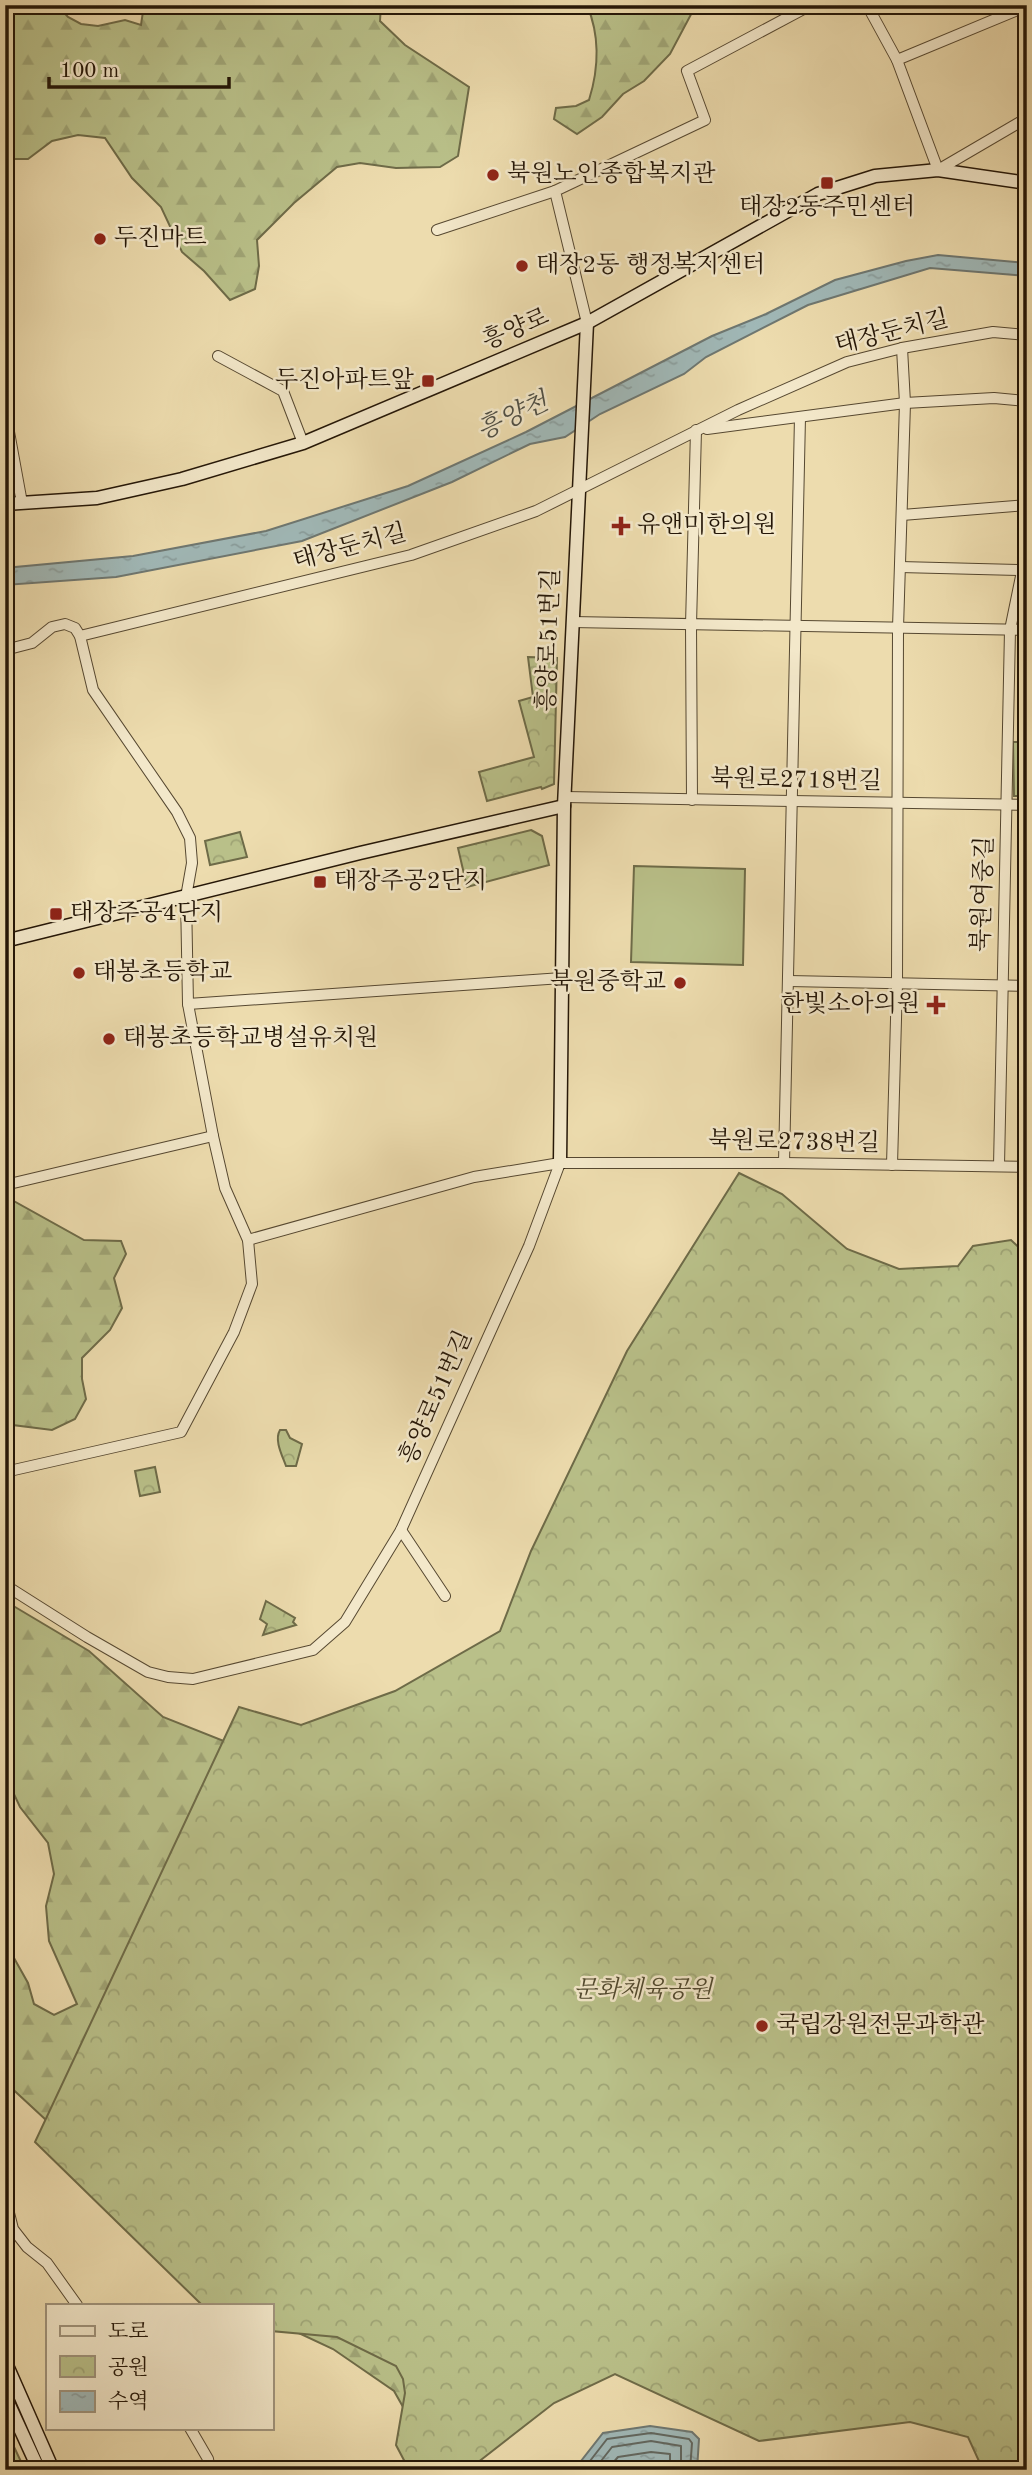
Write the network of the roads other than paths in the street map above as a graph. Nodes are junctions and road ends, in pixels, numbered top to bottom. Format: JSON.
{"nodes":[{"id":1,"x":811,"y":5,"type":"edge"},
{"id":2,"x":867,"y":5,"type":"edge"},
{"id":3,"x":1027,"y":6,"type":"edge"},
{"id":4,"x":897,"y":60,"type":"junction"},
{"id":5,"x":1027,"y":118,"type":"edge"},
{"id":6,"x":938,"y":170,"type":"junction"},
{"id":7,"x":1027,"y":183,"type":"edge"},
{"id":8,"x":555,"y":191,"type":"junction"},
{"id":9,"x":437,"y":230,"type":"dead end"},
{"id":10,"x":587,"y":323,"type":"junction"},
{"id":11,"x":1027,"y":335,"type":"edge"},
{"id":12,"x":902,"y":348,"type":"junction"},
{"id":13,"x":218,"y":356,"type":"dead end"},
{"id":14,"x":1027,"y":401,"type":"edge"},
{"id":15,"x":905,"y":403,"type":"junction"},
{"id":16,"x":5,"y":410,"type":"edge"},
{"id":17,"x":800,"y":417,"type":"junction"},
{"id":18,"x":696,"y":430,"type":"junction"},
{"id":19,"x":303,"y":443,"type":"junction"},
{"id":20,"x":578,"y":482,"type":"junction"},
{"id":21,"x":22,"y":503,"type":"junction"},
{"id":22,"x":5,"y":504,"type":"edge"},
{"id":23,"x":1027,"y":505,"type":"edge"},
{"id":24,"x":902,"y":515,"type":"junction"},
{"id":25,"x":1027,"y":547,"type":"edge"},
{"id":26,"x":900,"y":567,"type":"junction"},
{"id":27,"x":1022,"y":570,"type":"junction"},
{"id":28,"x":572,"y":622,"type":"junction"},
{"id":29,"x":691,"y":625,"type":"junction"},
{"id":30,"x":796,"y":626,"type":"junction"},
{"id":31,"x":898,"y":628,"type":"junction"},
{"id":32,"x":1010,"y":630,"type":"junction"},
{"id":33,"x":1027,"y":630,"type":"edge"},
{"id":34,"x":80,"y":636,"type":"junction"},
{"id":35,"x":5,"y":650,"type":"edge"},
{"id":36,"x":692,"y":800,"type":"junction"},
{"id":37,"x":564,"y":802,"type":"junction"},
{"id":38,"x":792,"y":802,"type":"junction"},
{"id":39,"x":898,"y":804,"type":"junction"},
{"id":40,"x":1007,"y":804,"type":"junction"},
{"id":41,"x":1027,"y":805,"type":"edge"},
{"id":42,"x":186,"y":897,"type":"junction"},
{"id":43,"x":5,"y":941,"type":"edge"},
{"id":44,"x":562,"y":978,"type":"junction"},
{"id":45,"x":789,"y":981,"type":"junction"},
{"id":46,"x":897,"y":983,"type":"junction"},
{"id":47,"x":1002,"y":985,"type":"junction"},
{"id":48,"x":1027,"y":986,"type":"edge"},
{"id":49,"x":188,"y":1004,"type":"junction"},
{"id":50,"x":212,"y":1136,"type":"junction"},
{"id":51,"x":561,"y":1163,"type":"junction"},
{"id":52,"x":784,"y":1163,"type":"junction"},
{"id":53,"x":892,"y":1166,"type":"junction"},
{"id":54,"x":999,"y":1166,"type":"junction"},
{"id":55,"x":1027,"y":1167,"type":"edge"},
{"id":56,"x":5,"y":1185,"type":"edge"},
{"id":57,"x":248,"y":1240,"type":"junction"},
{"id":58,"x":5,"y":1472,"type":"edge"},
{"id":59,"x":401,"y":1530,"type":"junction"},
{"id":60,"x":5,"y":1585,"type":"edge"},
{"id":61,"x":445,"y":1596,"type":"dead end"},
{"id":62,"x":5,"y":2175,"type":"edge"},
{"id":63,"x":76,"y":2304,"type":"edge"},
{"id":64,"x":5,"y":2361,"type":"edge"},
{"id":65,"x":5,"y":2396,"type":"edge"},
{"id":66,"x":191,"y":2430,"type":"edge"},
{"id":67,"x":39,"y":2470,"type":"edge"},
{"id":68,"x":53,"y":2470,"type":"edge"},
{"id":69,"x":210,"y":2470,"type":"edge"}],
"edges":[{"from":1,"to":8,"type":"street"},
{"from":2,"to":4,"type":"street"},
{"from":3,"to":4,"type":"street"},
{"from":4,"to":6,"type":"street"},
{"from":5,"to":6,"type":"street"},
{"from":6,"to":7,"type":"street","name":"흥양로"},
{"from":6,"to":10,"type":"street","name":"흥양로"},
{"from":8,"to":9,"type":"street"},
{"from":8,"to":10,"type":"street"},
{"from":10,"to":19,"type":"street","name":"흥양로"},
{"from":10,"to":20,"type":"street","name":"흥양로51번길"},
{"from":11,"to":12,"type":"street","name":"태장둔치길"},
{"from":12,"to":15,"type":"street"},
{"from":12,"to":18,"type":"street","name":"태장둔치길"},
{"from":13,"to":19,"type":"street"},
{"from":14,"to":15,"type":"street"},
{"from":15,"to":17,"type":"street"},
{"from":15,"to":24,"type":"street"},
{"from":16,"to":21,"type":"street"},
{"from":17,"to":18,"type":"street"},
{"from":17,"to":30,"type":"street"},
{"from":18,"to":20,"type":"street","name":"태장둔치길"},
{"from":18,"to":29,"type":"street"},
{"from":19,"to":21,"type":"street","name":"흥양로"},
{"from":20,"to":28,"type":"street","name":"흥양로51번길"},
{"from":20,"to":34,"type":"street","name":"태장둔치길"},
{"from":21,"to":22,"type":"street","name":"흥양로"},
{"from":23,"to":24,"type":"street"},
{"from":24,"to":26,"type":"street"},
{"from":25,"to":27,"type":"street","name":"북원여중길"},
{"from":26,"to":27,"type":"street"},
{"from":26,"to":31,"type":"street"},
{"from":27,"to":32,"type":"street","name":"북원여중길"},
{"from":28,"to":29,"type":"street"},
{"from":28,"to":37,"type":"street","name":"흥양로51번길"},
{"from":29,"to":30,"type":"street"},
{"from":29,"to":36,"type":"street"},
{"from":30,"to":31,"type":"street"},
{"from":30,"to":38,"type":"street"},
{"from":31,"to":32,"type":"street"},
{"from":31,"to":39,"type":"street"},
{"from":32,"to":33,"type":"street"},
{"from":32,"to":40,"type":"street","name":"북원여중길"},
{"from":34,"to":35,"type":"street","name":"태장둔치길"},
{"from":34,"to":42,"type":"street"},
{"from":36,"to":37,"type":"street","name":"북원로2718번길"},
{"from":36,"to":38,"type":"street","name":"북원로2718번길"},
{"from":37,"to":42,"type":"street"},
{"from":37,"to":44,"type":"street","name":"흥양로51번길"},
{"from":38,"to":39,"type":"street","name":"북원로2718번길"},
{"from":38,"to":45,"type":"street"},
{"from":39,"to":40,"type":"street","name":"북원로2718번길"},
{"from":39,"to":46,"type":"street"},
{"from":40,"to":41,"type":"street","name":"북원로2718번길"},
{"from":40,"to":47,"type":"street","name":"북원여중길"},
{"from":42,"to":43,"type":"street"},
{"from":42,"to":49,"type":"street"},
{"from":44,"to":49,"type":"street"},
{"from":44,"to":51,"type":"street","name":"흥양로51번길"},
{"from":45,"to":46,"type":"street","name":"북원여중길"},
{"from":45,"to":52,"type":"street"},
{"from":46,"to":47,"type":"street","name":"북원여중길"},
{"from":46,"to":53,"type":"street"},
{"from":47,"to":48,"type":"street","name":"북원여중길"},
{"from":47,"to":54,"type":"street","name":"북원여중길"},
{"from":49,"to":50,"type":"street"},
{"from":50,"to":56,"type":"street"},
{"from":50,"to":57,"type":"street"},
{"from":51,"to":52,"type":"street","name":"북원로2738번길"},
{"from":51,"to":57,"type":"street","name":"북원로2738번길"},
{"from":51,"to":59,"type":"street","name":"흥양로51번길"},
{"from":52,"to":53,"type":"street","name":"북원로2738번길"},
{"from":53,"to":54,"type":"street","name":"북원로2738번길"},
{"from":54,"to":55,"type":"street","name":"북원로2738번길"},
{"from":57,"to":58,"type":"street"},
{"from":59,"to":60,"type":"street","name":"흥양로51번길"},
{"from":59,"to":61,"type":"street"},
{"from":62,"to":63,"type":"street"},
{"from":64,"to":68,"type":"street"},
{"from":65,"to":67,"type":"street"},
{"from":66,"to":69,"type":"street"}]}
